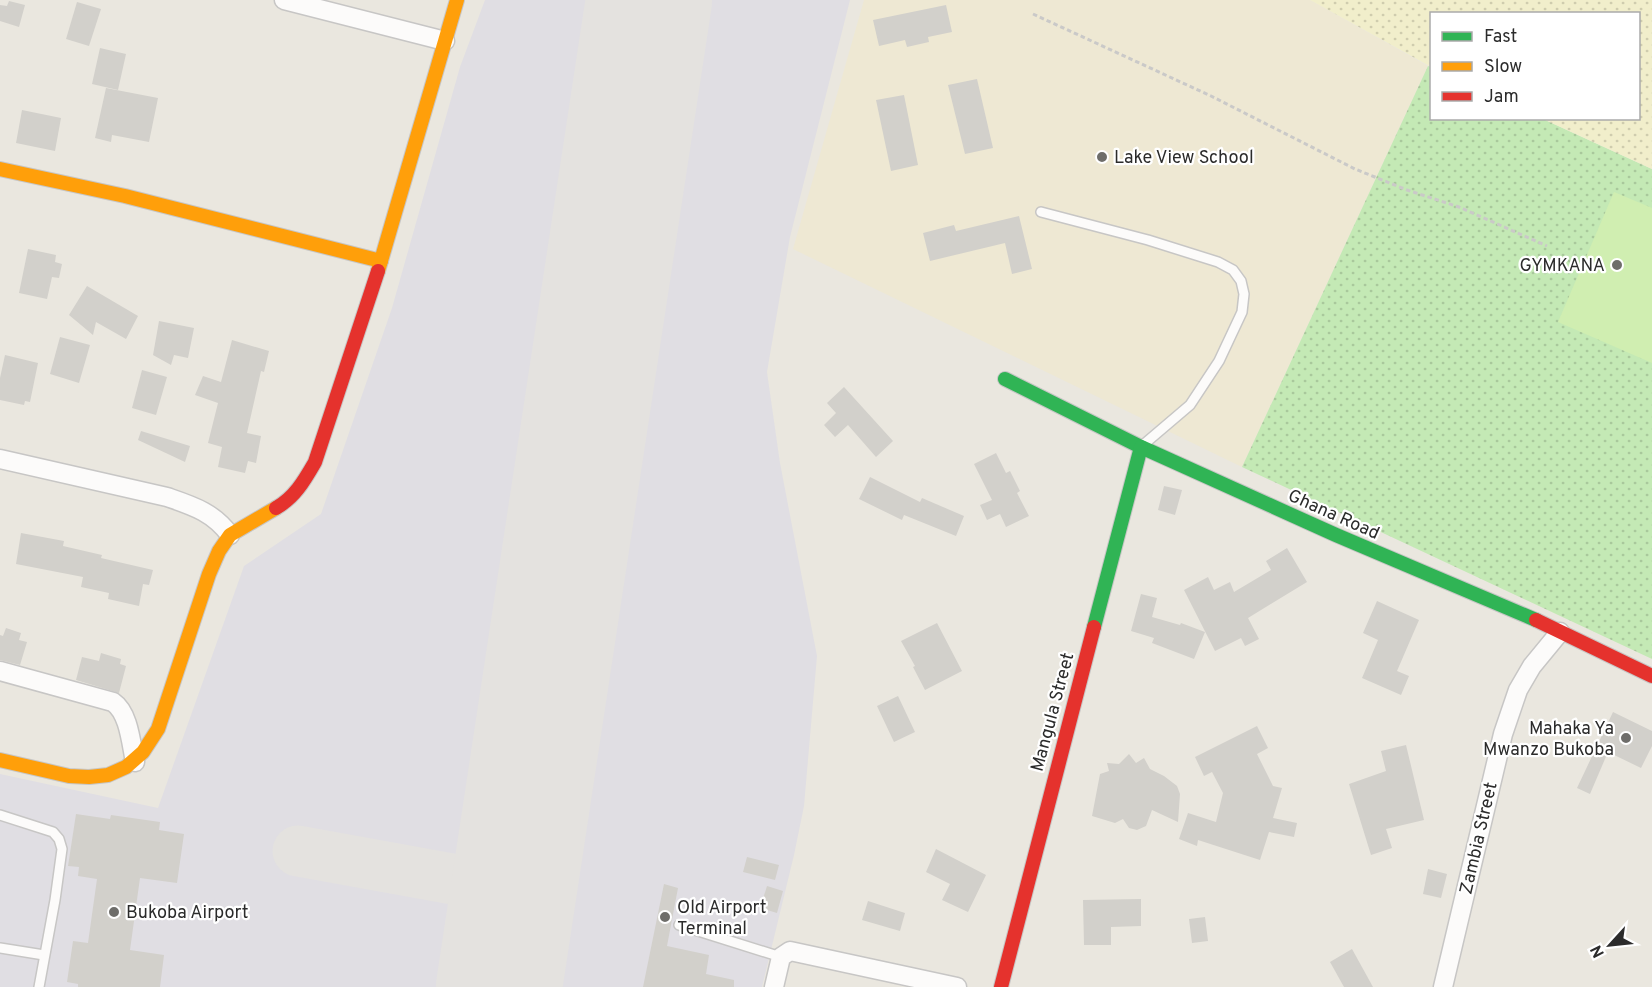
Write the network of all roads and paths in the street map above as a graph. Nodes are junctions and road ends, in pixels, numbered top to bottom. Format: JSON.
{"nodes":[{"id":1,"x":284,"y":0,"type":"edge"},
{"id":2,"x":457,"y":0,"type":"edge"},
{"id":3,"x":1033,"y":14,"type":"dead end"},
{"id":4,"x":445,"y":41,"type":"junction"},
{"id":5,"x":0,"y":169,"type":"edge"},
{"id":6,"x":1041,"y":212,"type":"dead end"},
{"id":7,"x":1547,"y":246,"type":"dead end"},
{"id":8,"x":381,"y":261,"type":"junction"},
{"id":9,"x":1005,"y":379,"type":"dead end"},
{"id":10,"x":1141,"y":447,"type":"junction"},
{"id":11,"x":0,"y":459,"type":"edge"},
{"id":12,"x":230,"y":535,"type":"junction"},
{"id":13,"x":1560,"y":632,"type":"junction"},
{"id":14,"x":0,"y":671,"type":"edge"},
{"id":15,"x":1652,"y":676,"type":"edge"},
{"id":16,"x":0,"y":760,"type":"edge"},
{"id":17,"x":135,"y":762,"type":"junction"},
{"id":18,"x":0,"y":815,"type":"edge"},
{"id":19,"x":679,"y":925,"type":"dead end"},
{"id":20,"x":0,"y":948,"type":"edge"},
{"id":21,"x":44,"y":955,"type":"junction"},
{"id":22,"x":781,"y":957,"type":"junction"},
{"id":23,"x":39,"y":987,"type":"edge"},
{"id":24,"x":774,"y":987,"type":"edge"},
{"id":25,"x":957,"y":987,"type":"edge"},
{"id":26,"x":1001,"y":987,"type":"edge"},
{"id":27,"x":1443,"y":987,"type":"edge"}],
"edges":[{"from":1,"to":4,"type":"street"},
{"from":2,"to":4,"type":"street"},
{"from":3,"to":7,"type":"path"},
{"from":4,"to":8,"type":"street"},
{"from":5,"to":8,"type":"street"},
{"from":6,"to":10,"type":"lane"},
{"from":8,"to":12,"type":"street"},
{"from":9,"to":10,"type":"street","name":"Ghana Road"},
{"from":10,"to":13,"type":"street","name":"Ghana Road"},
{"from":10,"to":26,"type":"street","name":"Mangula Street"},
{"from":11,"to":12,"type":"street"},
{"from":12,"to":17,"type":"street"},
{"from":13,"to":15,"type":"street","name":"Ghana Road"},
{"from":13,"to":27,"type":"street","name":"Zambia Street"},
{"from":14,"to":17,"type":"street"},
{"from":16,"to":17,"type":"street"},
{"from":18,"to":21,"type":"lane"},
{"from":19,"to":22,"type":"lane"},
{"from":20,"to":21,"type":"lane"},
{"from":21,"to":23,"type":"lane"},
{"from":22,"to":24,"type":"street"},
{"from":22,"to":25,"type":"street"}]}
